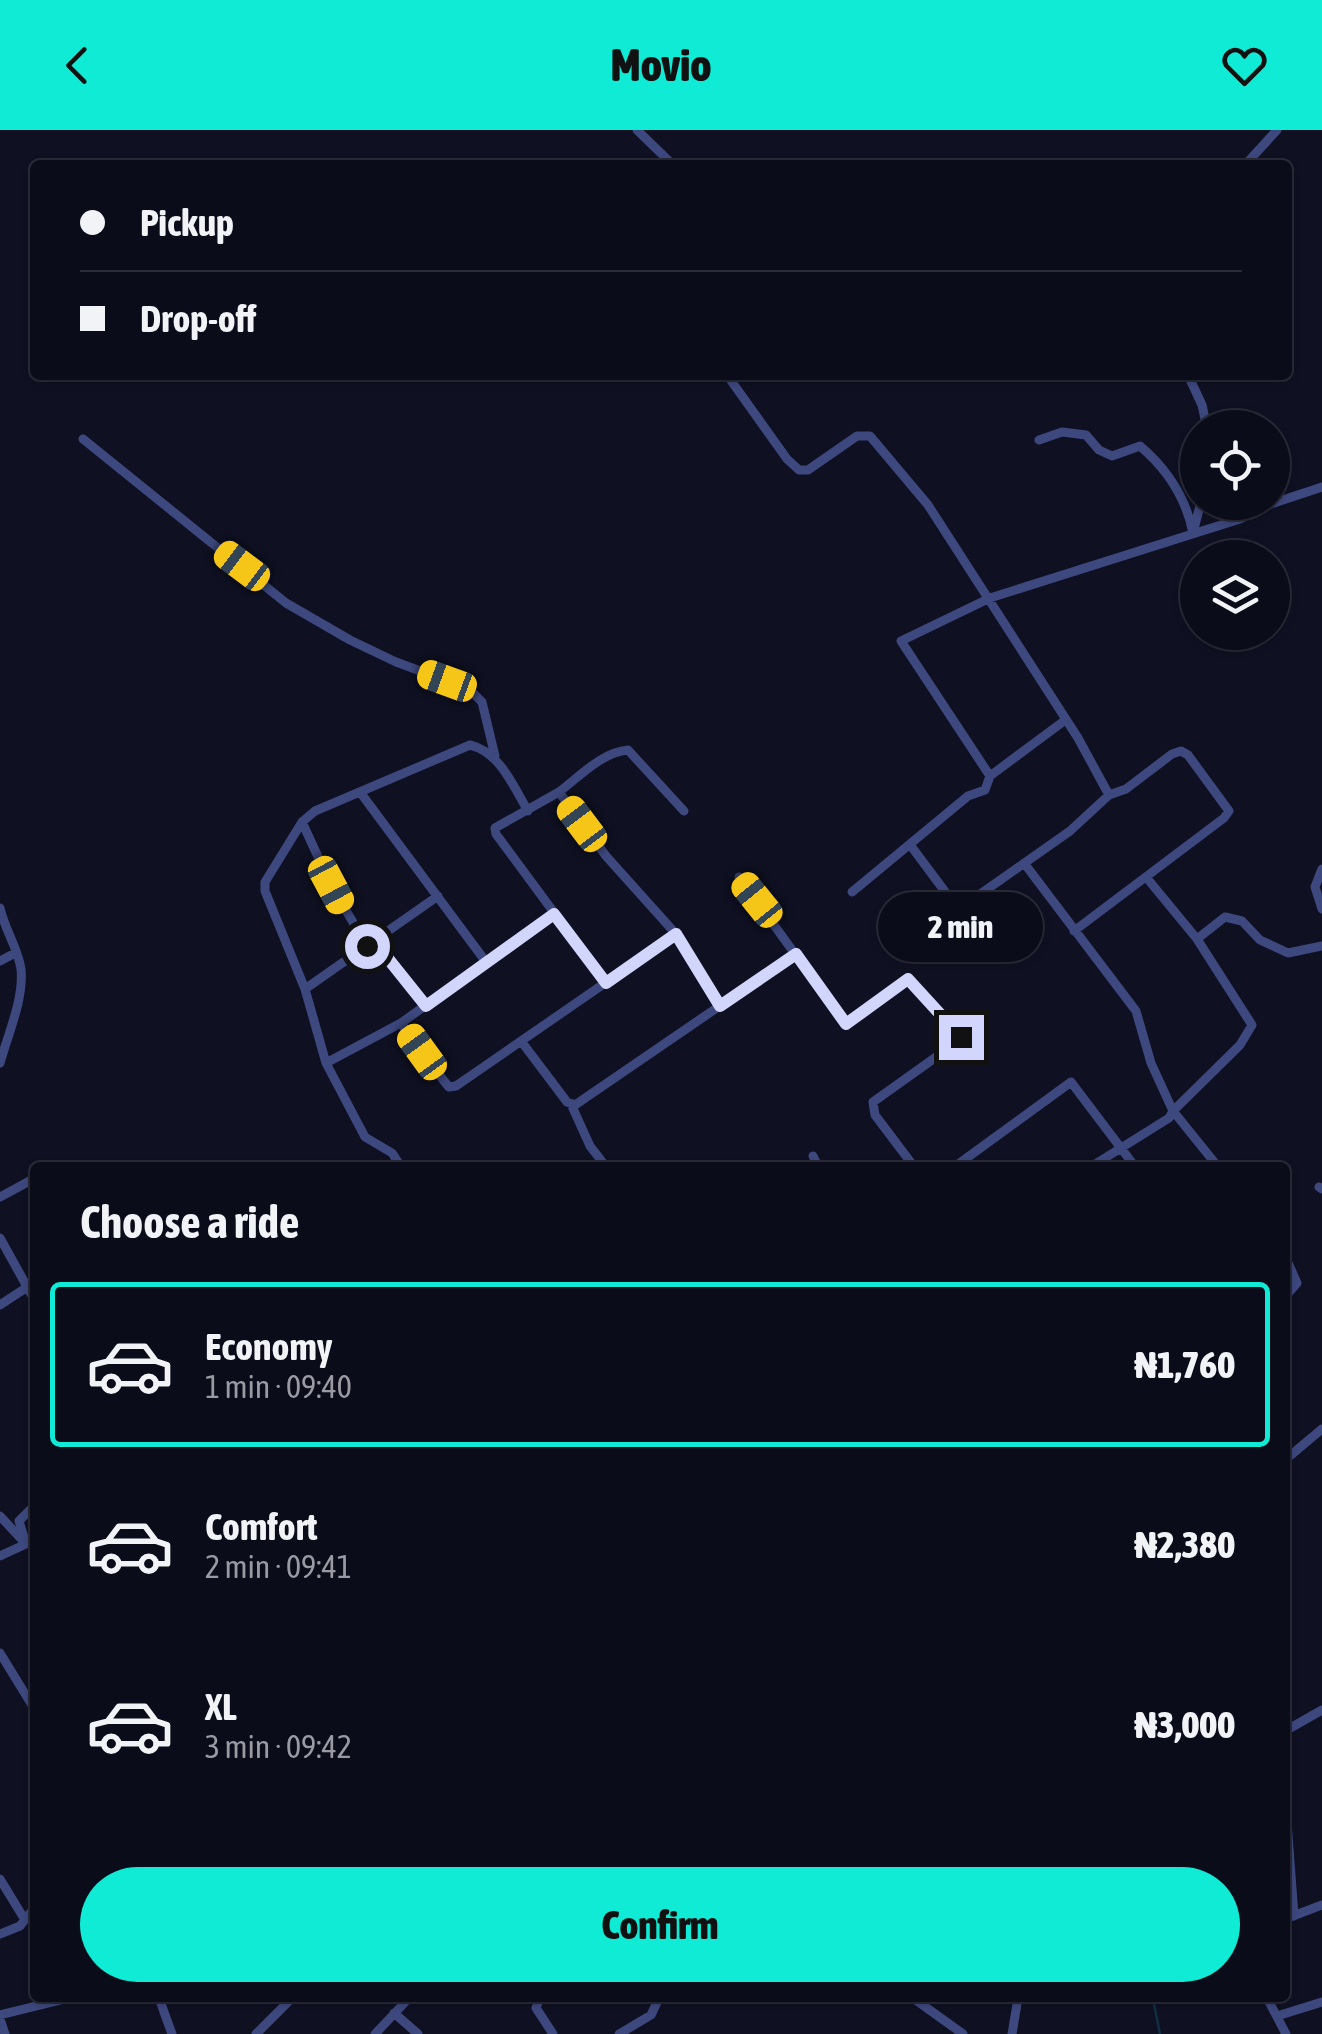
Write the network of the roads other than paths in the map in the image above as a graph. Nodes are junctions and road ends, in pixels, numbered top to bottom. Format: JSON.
{"nodes":[{"id":1,"x":637,"y":130,"type":"edge"},
{"id":2,"x":1277,"y":130,"type":"edge"},
{"id":3,"x":668,"y":160,"type":"edge"},
{"id":4,"x":1250,"y":160,"type":"edge"},
{"id":5,"x":731,"y":380,"type":"edge"},
{"id":6,"x":1190,"y":380,"type":"edge"},
{"id":7,"x":1203,"y":410,"type":"edge"},
{"id":8,"x":83,"y":439,"type":"dead end"},
{"id":9,"x":1039,"y":440,"type":"dead end"},
{"id":10,"x":1322,"y":487,"type":"edge"},
{"id":11,"x":1197,"y":520,"type":"edge"},
{"id":12,"x":1194,"y":533,"type":"junction"},
{"id":13,"x":990,"y":598,"type":"junction"},
{"id":14,"x":1064,"y":721,"type":"junction"},
{"id":15,"x":496,"y":758,"type":"junction"},
{"id":16,"x":990,"y":776,"type":"junction"},
{"id":17,"x":360,"y":792,"type":"junction"},
{"id":18,"x":559,"y":792,"type":"junction"},
{"id":19,"x":1109,"y":795,"type":"junction"},
{"id":20,"x":528,"y":811,"type":"junction"},
{"id":21,"x":684,"y":811,"type":"dead end"},
{"id":22,"x":302,"y":822,"type":"junction"},
{"id":23,"x":910,"y":846,"type":"junction"},
{"id":24,"x":1024,"y":863,"type":"junction"},
{"id":25,"x":1322,"y":869,"type":"edge"},
{"id":26,"x":738,"y":876,"type":"dead end"},
{"id":27,"x":1146,"y":876,"type":"junction"},
{"id":28,"x":852,"y":892,"type":"dead end"},
{"id":29,"x":438,"y":896,"type":"junction"},
{"id":30,"x":0,"y":908,"type":"edge"},
{"id":31,"x":1322,"y":908,"type":"edge"},
{"id":32,"x":554,"y":914,"type":"junction"},
{"id":33,"x":1074,"y":931,"type":"junction"},
{"id":34,"x":676,"y":934,"type":"junction"},
{"id":35,"x":1198,"y":939,"type":"junction"},
{"id":36,"x":370,"y":944,"type":"junction"},
{"id":37,"x":1322,"y":946,"type":"edge"},
{"id":38,"x":797,"y":953,"type":"junction"},
{"id":39,"x":15,"y":954,"type":"junction"},
{"id":40,"x":0,"y":961,"type":"edge"},
{"id":41,"x":486,"y":962,"type":"junction"},
{"id":42,"x":606,"y":983,"type":"junction"},
{"id":43,"x":305,"y":989,"type":"junction"},
{"id":44,"x":426,"y":1006,"type":"junction"},
{"id":45,"x":720,"y":1006,"type":"junction"},
{"id":46,"x":401,"y":1023,"type":"junction"},
{"id":47,"x":981,"y":1024,"type":"dead end"},
{"id":48,"x":961,"y":1037,"type":"junction"},
{"id":49,"x":521,"y":1041,"type":"junction"},
{"id":50,"x":0,"y":1063,"type":"edge"},
{"id":51,"x":326,"y":1063,"type":"junction"},
{"id":52,"x":570,"y":1104,"type":"junction"},
{"id":53,"x":1173,"y":1111,"type":"junction"},
{"id":54,"x":1120,"y":1147,"type":"junction"},
{"id":55,"x":812,"y":1156,"type":"dead end"},
{"id":56,"x":398,"y":1162,"type":"edge"},
{"id":57,"x":603,"y":1162,"type":"edge"},
{"id":58,"x":816,"y":1162,"type":"edge"},
{"id":59,"x":910,"y":1162,"type":"edge"},
{"id":60,"x":961,"y":1162,"type":"edge"},
{"id":61,"x":1099,"y":1162,"type":"edge"},
{"id":62,"x":1131,"y":1162,"type":"edge"},
{"id":63,"x":1214,"y":1162,"type":"edge"},
{"id":64,"x":30,"y":1181,"type":"edge"},
{"id":65,"x":0,"y":1198,"type":"edge"},
{"id":66,"x":0,"y":1238,"type":"edge"},
{"id":67,"x":1290,"y":1267,"type":"edge"},
{"id":68,"x":30,"y":1283,"type":"edge"},
{"id":69,"x":30,"y":1285,"type":"edge"},
{"id":70,"x":1290,"y":1291,"type":"edge"},
{"id":71,"x":0,"y":1305,"type":"edge"},
{"id":72,"x":1322,"y":1429,"type":"edge"},
{"id":73,"x":1290,"y":1456,"type":"edge"},
{"id":74,"x":30,"y":1510,"type":"edge"},
{"id":75,"x":0,"y":1516,"type":"edge"},
{"id":76,"x":26,"y":1544,"type":"junction"},
{"id":77,"x":0,"y":1556,"type":"edge"},
{"id":78,"x":0,"y":1653,"type":"edge"},
{"id":79,"x":30,"y":1702,"type":"edge"},
{"id":80,"x":1322,"y":1710,"type":"edge"},
{"id":81,"x":1290,"y":1727,"type":"edge"},
{"id":82,"x":0,"y":1880,"type":"edge"},
{"id":83,"x":1322,"y":1905,"type":"edge"},
{"id":84,"x":30,"y":1914,"type":"edge"},
{"id":85,"x":1290,"y":1918,"type":"edge"},
{"id":86,"x":25,"y":1920,"type":"junction"},
{"id":87,"x":0,"y":1934,"type":"edge"},
{"id":88,"x":55,"y":2002,"type":"edge"},
{"id":89,"x":160,"y":2002,"type":"edge"},
{"id":90,"x":285,"y":2002,"type":"edge"},
{"id":91,"x":405,"y":2002,"type":"edge"},
{"id":92,"x":538,"y":2002,"type":"edge"},
{"id":93,"x":658,"y":2002,"type":"edge"},
{"id":94,"x":919,"y":2002,"type":"edge"},
{"id":95,"x":1017,"y":2002,"type":"edge"},
{"id":96,"x":1270,"y":2002,"type":"edge"},
{"id":97,"x":1322,"y":2002,"type":"edge"},
{"id":98,"x":394,"y":2013,"type":"junction"},
{"id":99,"x":1277,"y":2016,"type":"junction"},
{"id":100,"x":0,"y":2017,"type":"edge"},
{"id":101,"x":5,"y":2034,"type":"edge"},
{"id":102,"x":172,"y":2034,"type":"edge"},
{"id":103,"x":256,"y":2034,"type":"edge"},
{"id":104,"x":375,"y":2034,"type":"edge"},
{"id":105,"x":418,"y":2034,"type":"edge"},
{"id":106,"x":553,"y":2034,"type":"edge"},
{"id":107,"x":619,"y":2034,"type":"edge"},
{"id":108,"x":963,"y":2034,"type":"edge"},
{"id":109,"x":1012,"y":2034,"type":"edge"},
{"id":110,"x":1286,"y":2034,"type":"edge"}],
"edges":[{"from":1,"to":3,"type":"street"},
{"from":2,"to":4,"type":"street"},
{"from":5,"to":13,"type":"street"},
{"from":6,"to":7,"type":"street"},
{"from":8,"to":15,"type":"street"},
{"from":9,"to":12,"type":"street"},
{"from":10,"to":12,"type":"street"},
{"from":11,"to":12,"type":"street"},
{"from":12,"to":13,"type":"street"},
{"from":13,"to":14,"type":"street"},
{"from":13,"to":16,"type":"street"},
{"from":14,"to":16,"type":"street"},
{"from":14,"to":19,"type":"street"},
{"from":15,"to":17,"type":"street"},
{"from":15,"to":20,"type":"street"},
{"from":16,"to":23,"type":"street"},
{"from":17,"to":22,"type":"street"},
{"from":17,"to":29,"type":"street"},
{"from":18,"to":20,"type":"street"},
{"from":18,"to":21,"type":"street"},
{"from":18,"to":34,"type":"street"},
{"from":19,"to":24,"type":"street"},
{"from":19,"to":27,"type":"street"},
{"from":20,"to":32,"type":"street"},
{"from":22,"to":36,"type":"street"},
{"from":22,"to":43,"type":"street"},
{"from":23,"to":24,"type":"street"},
{"from":23,"to":28,"type":"street"},
{"from":24,"to":33,"type":"street"},
{"from":25,"to":31,"type":"street"},
{"from":26,"to":38,"type":"street"},
{"from":27,"to":33,"type":"street"},
{"from":27,"to":35,"type":"street"},
{"from":29,"to":36,"type":"street"},
{"from":29,"to":41,"type":"street"},
{"from":30,"to":39,"type":"street"},
{"from":32,"to":41,"type":"street"},
{"from":32,"to":42,"type":"street"},
{"from":33,"to":53,"type":"street"},
{"from":34,"to":42,"type":"street"},
{"from":34,"to":45,"type":"street"},
{"from":35,"to":37,"type":"street"},
{"from":35,"to":53,"type":"street"},
{"from":36,"to":43,"type":"street"},
{"from":36,"to":44,"type":"street"},
{"from":38,"to":45,"type":"street"},
{"from":38,"to":48,"type":"street"},
{"from":39,"to":40,"type":"street"},
{"from":39,"to":50,"type":"street"},
{"from":41,"to":44,"type":"street"},
{"from":42,"to":49,"type":"street"},
{"from":43,"to":51,"type":"street"},
{"from":44,"to":46,"type":"street"},
{"from":45,"to":52,"type":"street"},
{"from":46,"to":49,"type":"street"},
{"from":46,"to":51,"type":"street"},
{"from":47,"to":48,"type":"street"},
{"from":48,"to":59,"type":"street"},
{"from":49,"to":52,"type":"street"},
{"from":51,"to":56,"type":"street"},
{"from":52,"to":57,"type":"street"},
{"from":53,"to":54,"type":"street"},
{"from":53,"to":63,"type":"street"},
{"from":54,"to":60,"type":"street"},
{"from":54,"to":61,"type":"street"},
{"from":54,"to":62,"type":"street"},
{"from":55,"to":58,"type":"street"},
{"from":64,"to":65,"type":"street"},
{"from":66,"to":68,"type":"street"},
{"from":67,"to":70,"type":"street"},
{"from":69,"to":71,"type":"street"},
{"from":72,"to":73,"type":"street"},
{"from":74,"to":76,"type":"street"},
{"from":75,"to":76,"type":"street"},
{"from":76,"to":77,"type":"street"},
{"from":78,"to":79,"type":"street"},
{"from":80,"to":81,"type":"street"},
{"from":82,"to":86,"type":"street"},
{"from":83,"to":85,"type":"street"},
{"from":84,"to":86,"type":"street"},
{"from":86,"to":87,"type":"street"},
{"from":88,"to":100,"type":"street"},
{"from":89,"to":102,"type":"street"},
{"from":90,"to":103,"type":"street"},
{"from":91,"to":98,"type":"street"},
{"from":92,"to":106,"type":"street"},
{"from":93,"to":107,"type":"street"},
{"from":94,"to":108,"type":"street"},
{"from":95,"to":109,"type":"street"},
{"from":96,"to":99,"type":"street"},
{"from":97,"to":99,"type":"street"},
{"from":98,"to":104,"type":"street"},
{"from":98,"to":105,"type":"street"},
{"from":99,"to":110,"type":"street"},
{"from":100,"to":101,"type":"street"}]}
